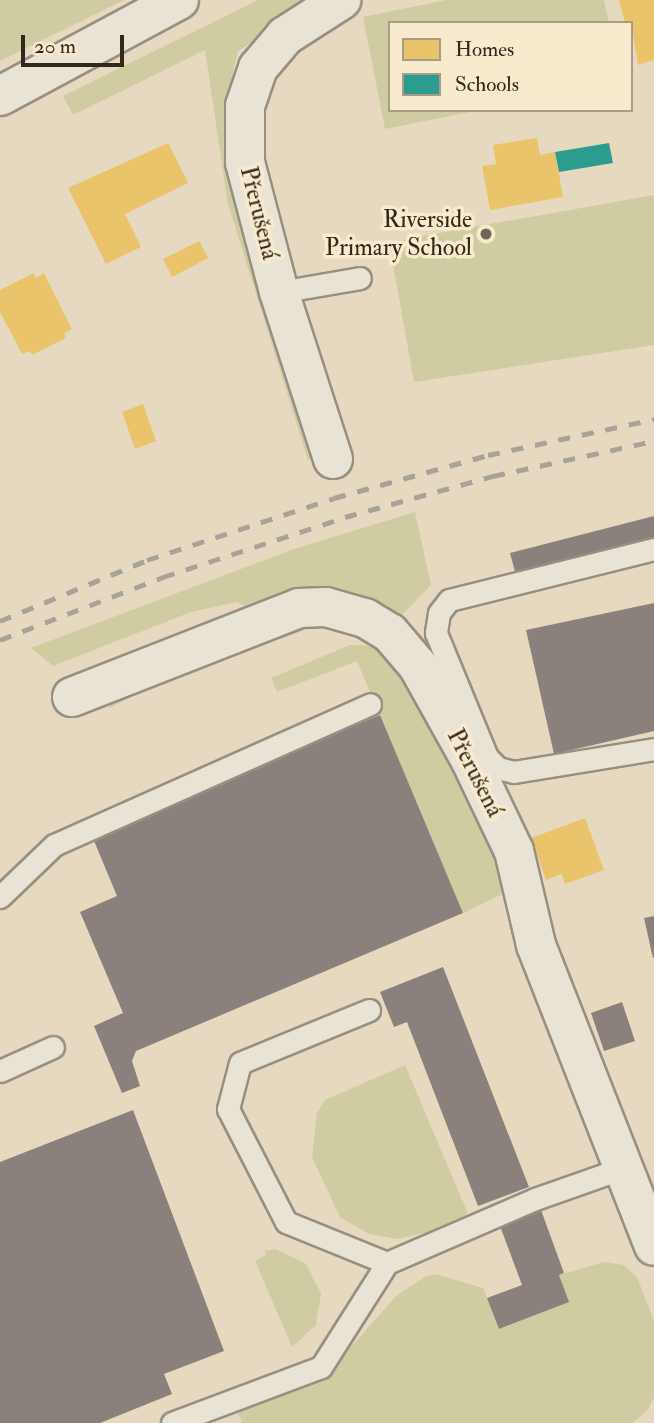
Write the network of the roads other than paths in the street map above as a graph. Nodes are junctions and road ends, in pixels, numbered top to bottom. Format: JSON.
{"nodes":[{"id":1,"x":179,"y":0,"type":"edge"},
{"id":2,"x":341,"y":0,"type":"edge"},
{"id":3,"x":0,"y":96,"type":"edge"},
{"id":4,"x":360,"y":278,"type":"dead end"},
{"id":5,"x":279,"y":292,"type":"junction"},
{"id":6,"x":333,"y":459,"type":"dead end"},
{"id":7,"x":654,"y":549,"type":"edge"},
{"id":8,"x":72,"y":697,"type":"dead end"},
{"id":9,"x":370,"y":704,"type":"dead end"},
{"id":10,"x":654,"y":749,"type":"edge"},
{"id":11,"x":0,"y":897,"type":"edge"},
{"id":12,"x":369,"y":1010,"type":"dead end"},
{"id":13,"x":53,"y":1047,"type":"dead end"},
{"id":14,"x":0,"y":1071,"type":"edge"},
{"id":15,"x":620,"y":1168,"type":"junction"},
{"id":16,"x":654,"y":1246,"type":"edge"},
{"id":17,"x":387,"y":1263,"type":"junction"},
{"id":18,"x":172,"y":1423,"type":"edge"}],
"edges":[{"from":1,"to":3,"type":"street"},
{"from":2,"to":5,"type":"street","name":"Přerušená"},
{"from":4,"to":5,"type":"lane"},
{"from":5,"to":6,"type":"street","name":"Přerušená"},
{"from":7,"to":10,"type":"lane"},
{"from":8,"to":15,"type":"street","name":"Přerušená"},
{"from":9,"to":11,"type":"lane"},
{"from":12,"to":17,"type":"lane"},
{"from":13,"to":14,"type":"lane"},
{"from":15,"to":16,"type":"street","name":"Přerušená"},
{"from":15,"to":17,"type":"lane"},
{"from":17,"to":18,"type":"lane"}]}
